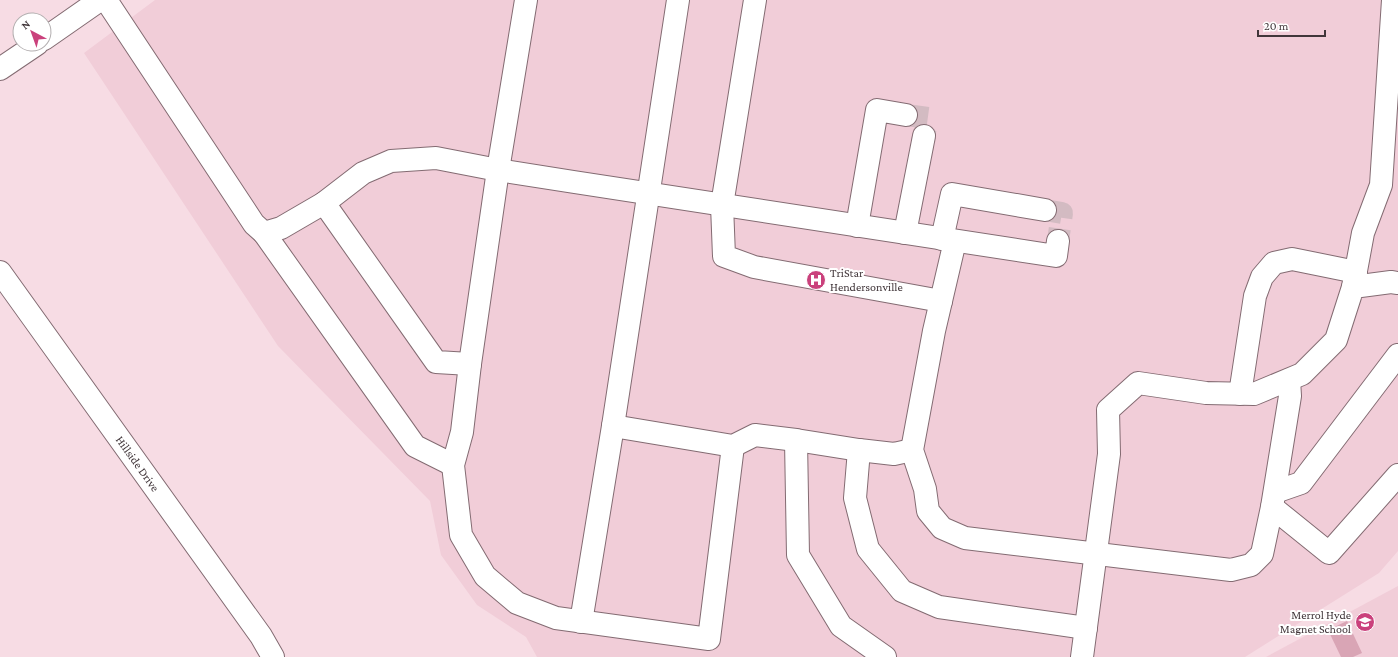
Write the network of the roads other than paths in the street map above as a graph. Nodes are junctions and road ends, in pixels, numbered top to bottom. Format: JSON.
{"nodes":[{"id":1,"x":100,"y":0,"type":"edge"},
{"id":2,"x":106,"y":0,"type":"edge"},
{"id":3,"x":526,"y":0,"type":"edge"},
{"id":4,"x":678,"y":0,"type":"edge"},
{"id":5,"x":755,"y":0,"type":"edge"},
{"id":6,"x":1393,"y":0,"type":"edge"},
{"id":7,"x":52,"y":33,"type":"edge"},
{"id":8,"x":25,"y":52,"type":"edge"},
{"id":9,"x":1394,"y":57,"type":"edge"},
{"id":10,"x":0,"y":69,"type":"edge"},
{"id":11,"x":906,"y":115,"type":"tunnel mouth"},
{"id":12,"x":924,"y":136,"type":"tunnel mouth"},
{"id":13,"x":498,"y":170,"type":"junction"},
{"id":14,"x":648,"y":193,"type":"junction"},
{"id":15,"x":324,"y":203,"type":"junction"},
{"id":16,"x":722,"y":205,"type":"junction"},
{"id":17,"x":1045,"y":210,"type":"tunnel mouth"},
{"id":18,"x":856,"y":226,"type":"junction"},
{"id":19,"x":264,"y":233,"type":"junction"},
{"id":20,"x":905,"y":233,"type":"junction"},
{"id":21,"x":948,"y":240,"type":"junction"},
{"id":22,"x":1057,"y":248,"type":"dead end"},
{"id":23,"x":0,"y":272,"type":"edge"},
{"id":24,"x":1355,"y":279,"type":"junction"},
{"id":25,"x":1398,"y":283,"type":"edge"},
{"id":26,"x":941,"y":301,"type":"junction"},
{"id":27,"x":1398,"y":355,"type":"edge"},
{"id":28,"x":470,"y":364,"type":"junction"},
{"id":29,"x":1289,"y":380,"type":"junction"},
{"id":30,"x":1240,"y":394,"type":"junction"},
{"id":31,"x":613,"y":426,"type":"junction"},
{"id":32,"x":796,"y":440,"type":"junction"},
{"id":33,"x":733,"y":446,"type":"junction"},
{"id":34,"x":859,"y":450,"type":"junction"},
{"id":35,"x":912,"y":450,"type":"junction"},
{"id":36,"x":453,"y":465,"type":"junction"},
{"id":37,"x":1398,"y":475,"type":"edge"},
{"id":38,"x":1273,"y":500,"type":"junction"},
{"id":39,"x":1096,"y":552,"type":"junction"},
{"id":40,"x":581,"y":622,"type":"junction"},
{"id":41,"x":1086,"y":628,"type":"junction"},
{"id":42,"x":273,"y":657,"type":"edge"},
{"id":43,"x":885,"y":657,"type":"edge"},
{"id":44,"x":1082,"y":657,"type":"edge"}],
"edges":[{"from":1,"to":7,"type":"street"},
{"from":2,"to":19,"type":"street"},
{"from":3,"to":13,"type":"street"},
{"from":4,"to":14,"type":"street"},
{"from":5,"to":16,"type":"street"},
{"from":6,"to":9,"type":"street"},
{"from":8,"to":10,"type":"street"},
{"from":9,"to":24,"type":"street"},
{"from":11,"to":18,"type":"street"},
{"from":12,"to":20,"type":"street"},
{"from":13,"to":14,"type":"street"},
{"from":13,"to":15,"type":"street"},
{"from":13,"to":28,"type":"street"},
{"from":14,"to":16,"type":"street"},
{"from":14,"to":31,"type":"street"},
{"from":15,"to":19,"type":"street"},
{"from":15,"to":28,"type":"street"},
{"from":16,"to":18,"type":"street"},
{"from":16,"to":26,"type":"street"},
{"from":17,"to":21,"type":"street"},
{"from":18,"to":20,"type":"street"},
{"from":19,"to":36,"type":"street"},
{"from":20,"to":21,"type":"street"},
{"from":21,"to":22,"type":"street"},
{"from":21,"to":26,"type":"street"},
{"from":23,"to":42,"type":"street","name":"Hillside Drive"},
{"from":24,"to":25,"type":"street"},
{"from":24,"to":29,"type":"street"},
{"from":24,"to":30,"type":"street"},
{"from":26,"to":35,"type":"street"},
{"from":27,"to":38,"type":"street"},
{"from":28,"to":36,"type":"street"},
{"from":29,"to":30,"type":"street"},
{"from":29,"to":38,"type":"street"},
{"from":30,"to":39,"type":"street"},
{"from":31,"to":33,"type":"street"},
{"from":31,"to":40,"type":"street"},
{"from":32,"to":33,"type":"street"},
{"from":32,"to":34,"type":"street"},
{"from":32,"to":43,"type":"street"},
{"from":33,"to":40,"type":"street"},
{"from":34,"to":35,"type":"street"},
{"from":34,"to":41,"type":"street"},
{"from":35,"to":39,"type":"street"},
{"from":36,"to":40,"type":"street"},
{"from":37,"to":38,"type":"street"},
{"from":38,"to":39,"type":"street"},
{"from":39,"to":41,"type":"street"},
{"from":41,"to":44,"type":"street"}]}
